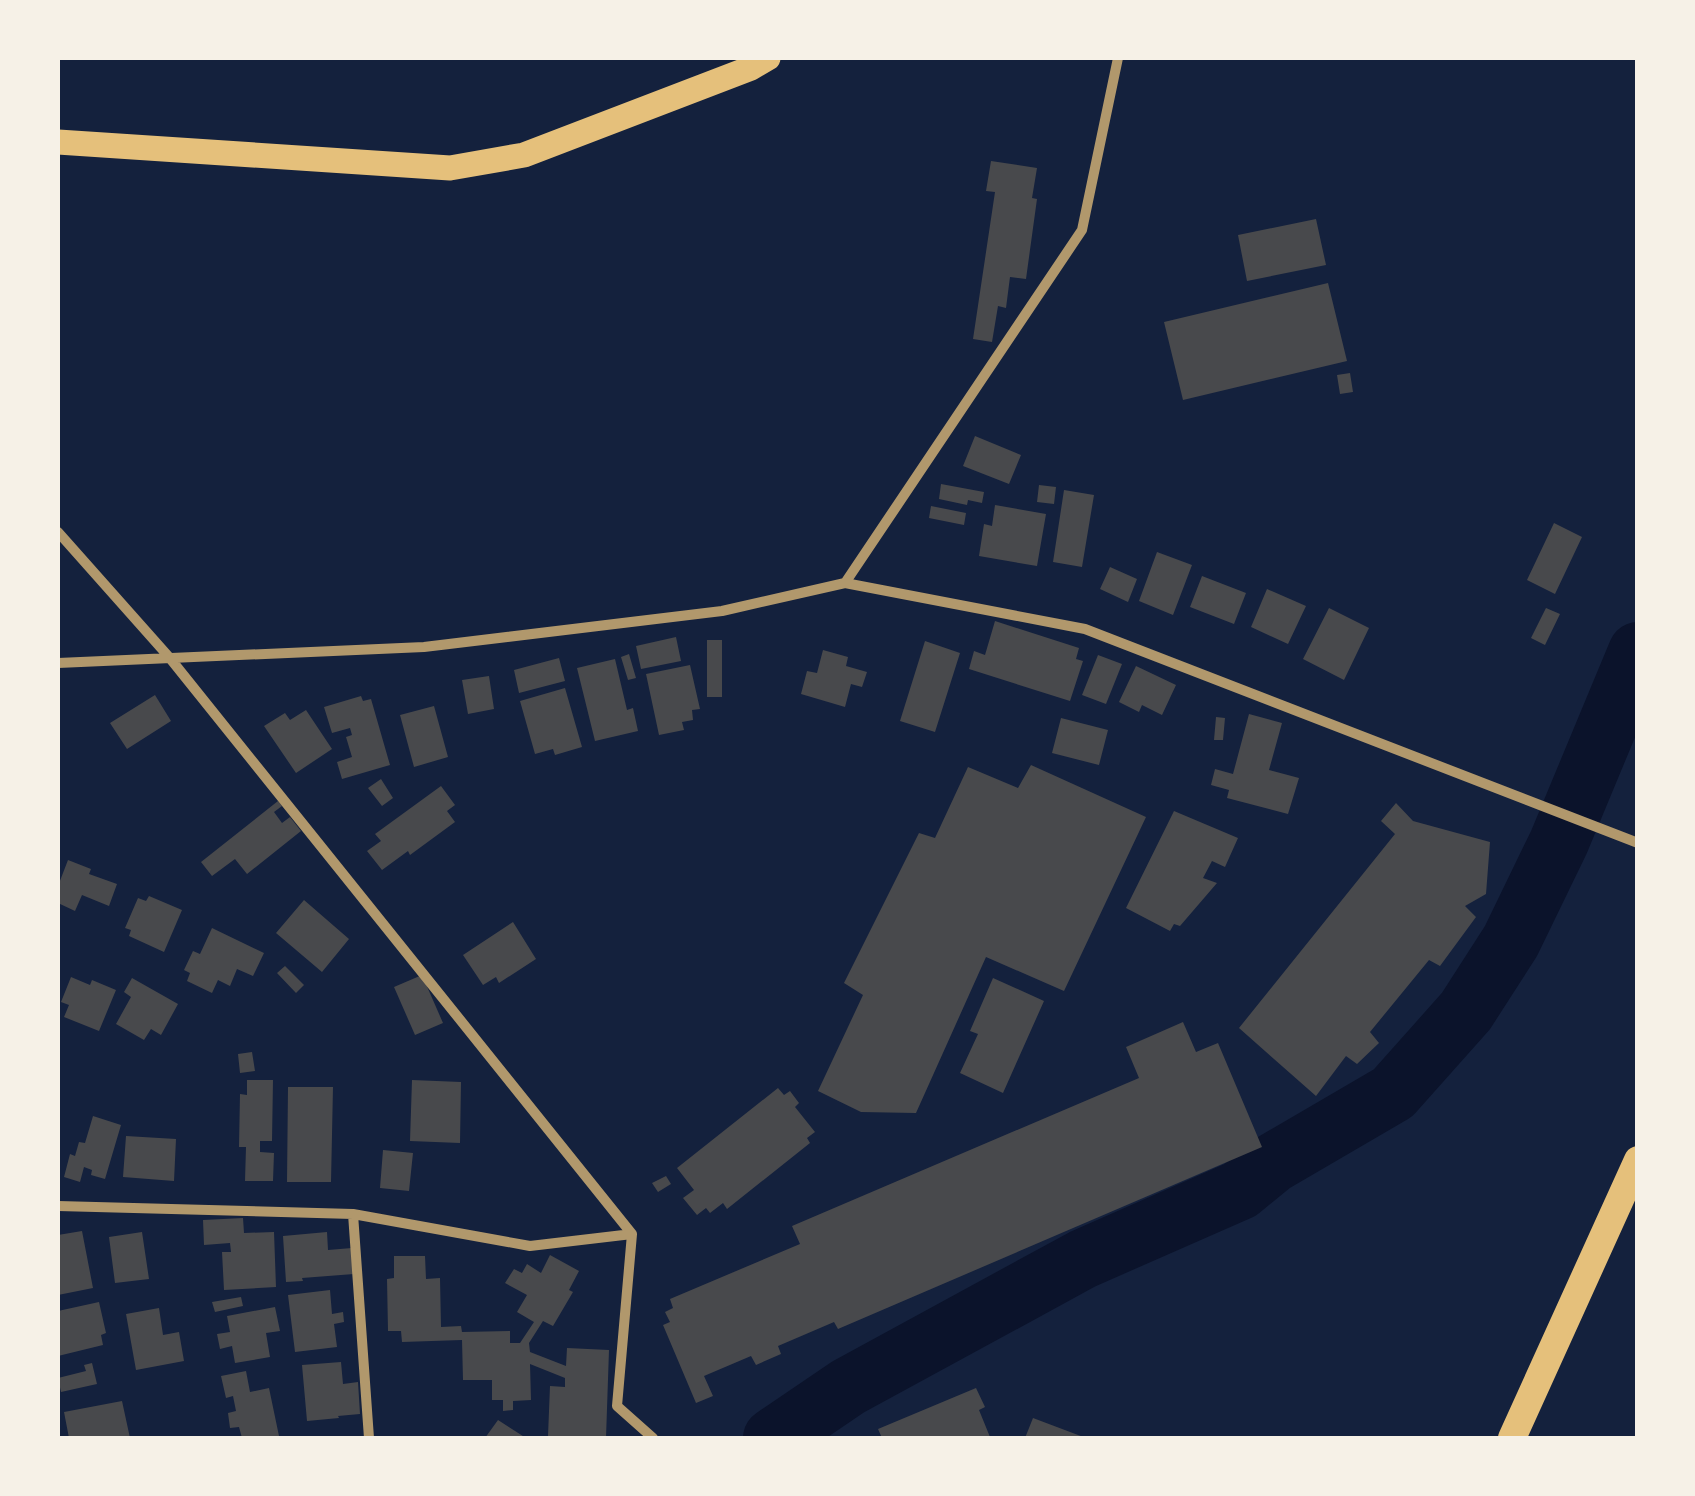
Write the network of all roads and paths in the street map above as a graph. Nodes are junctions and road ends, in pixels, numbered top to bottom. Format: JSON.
{"nodes":[{"id":1,"x":768,"y":58,"type":"edge"},
{"id":2,"x":1118,"y":58,"type":"edge"},
{"id":3,"x":58,"y":142,"type":"edge"},
{"id":4,"x":58,"y":532,"type":"edge"},
{"id":5,"x":844,"y":583,"type":"junction"},
{"id":6,"x":168,"y":657,"type":"junction"},
{"id":7,"x":58,"y":663,"type":"edge"},
{"id":8,"x":1638,"y":843,"type":"edge"},
{"id":9,"x":1638,"y":1160,"type":"edge"},
{"id":10,"x":58,"y":1206,"type":"edge"},
{"id":11,"x":353,"y":1214,"type":"junction"},
{"id":12,"x":632,"y":1234,"type":"junction"},
{"id":13,"x":368,"y":1438,"type":"edge"},
{"id":14,"x":653,"y":1438,"type":"edge"},
{"id":15,"x":1512,"y":1438,"type":"edge"}],
"edges":[{"from":1,"to":3,"type":"main road"},
{"from":2,"to":5,"type":"street"},
{"from":4,"to":6,"type":"street"},
{"from":5,"to":6,"type":"street"},
{"from":5,"to":8,"type":"street"},
{"from":6,"to":7,"type":"street"},
{"from":6,"to":12,"type":"street"},
{"from":9,"to":15,"type":"highway"},
{"from":10,"to":11,"type":"street"},
{"from":11,"to":12,"type":"street"},
{"from":11,"to":13,"type":"street"},
{"from":12,"to":14,"type":"street"}]}
